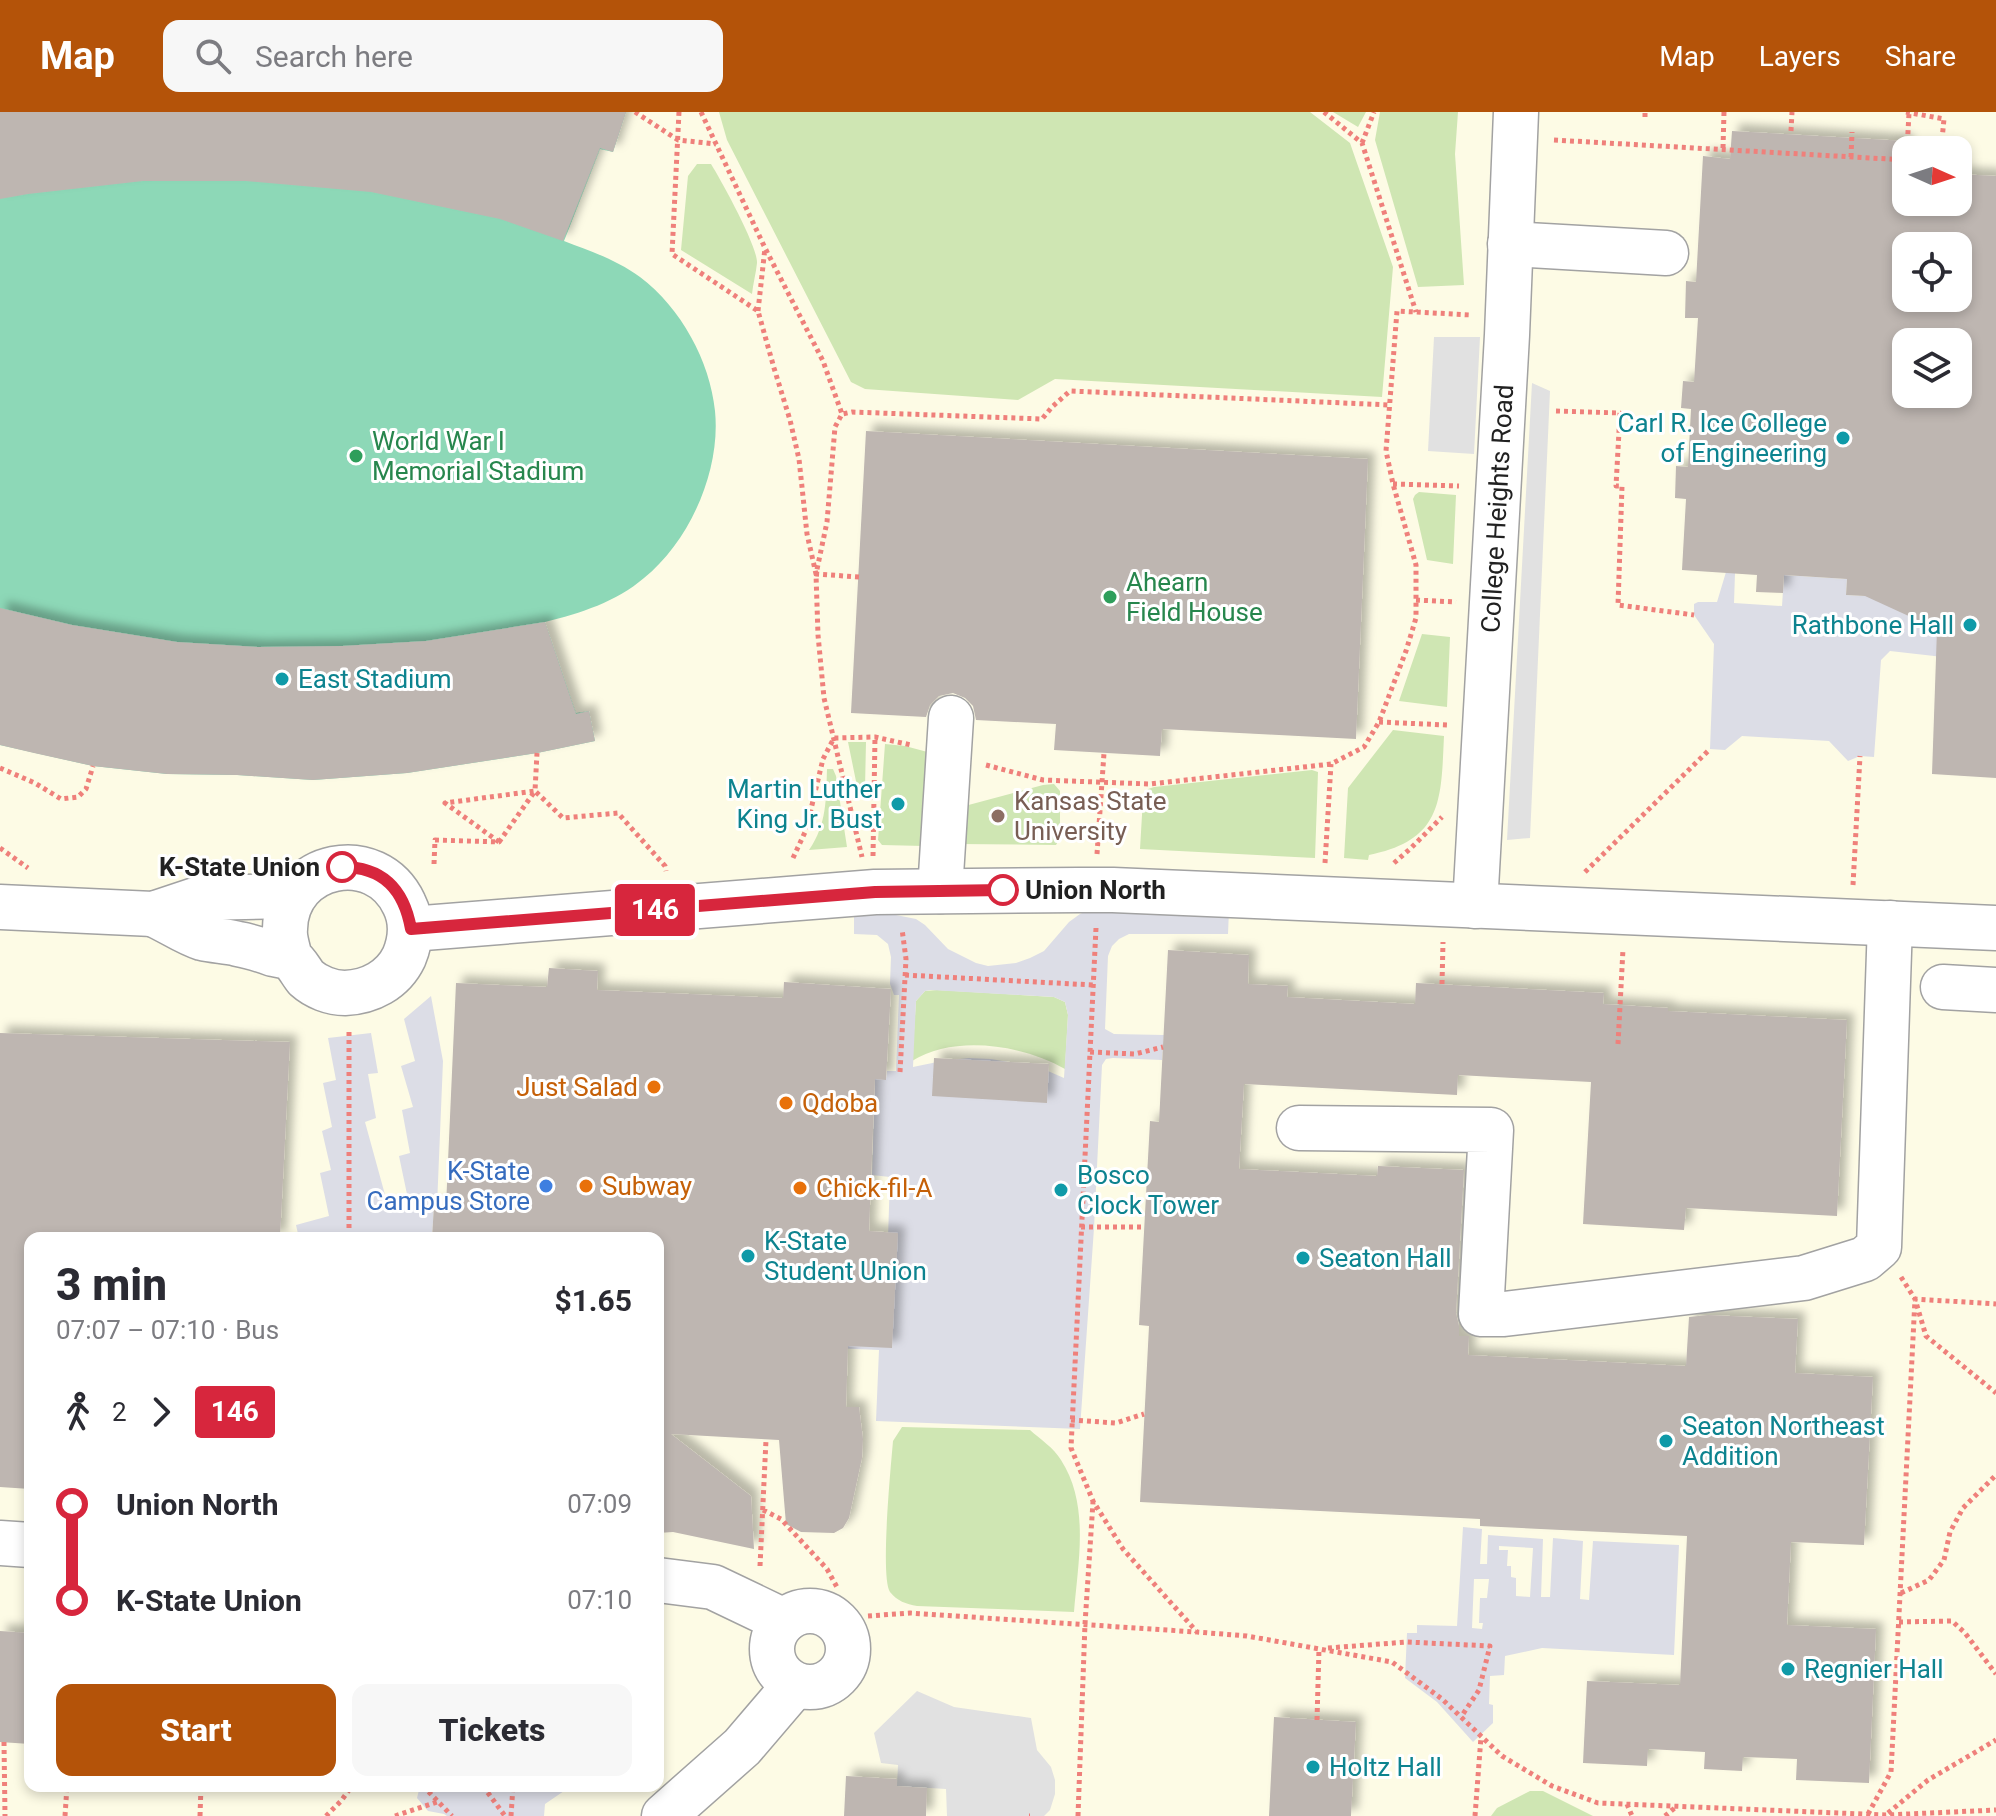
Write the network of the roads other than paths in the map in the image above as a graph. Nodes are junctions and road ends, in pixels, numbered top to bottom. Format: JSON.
{"nodes":[{"id":1,"x":1530,"y":126,"type":"edge"},
{"id":2,"x":1510,"y":244,"type":"junction"},
{"id":3,"x":1666,"y":253,"type":"dead end"},
{"id":4,"x":950,"y":737,"type":"road end"},
{"id":5,"x":940,"y":891,"type":"junction"},
{"id":6,"x":1475,"y":906,"type":"junction"},
{"id":7,"x":0,"y":907,"type":"edge"},
{"id":8,"x":153,"y":914,"type":"junction"},
{"id":9,"x":1870,"y":923,"type":"junction"},
{"id":10,"x":290,"y":928,"type":"junction"},
{"id":11,"x":1996,"y":928,"type":"edge"},
{"id":12,"x":411,"y":929,"type":"junction"},
{"id":13,"x":1943,"y":987,"type":"dead end"},
{"id":14,"x":1996,"y":990,"type":"edge"},
{"id":15,"x":1299,"y":1128,"type":"dead end"},
{"id":16,"x":0,"y":1543,"type":"edge"},
{"id":17,"x":24,"y":1545,"type":"edge"},
{"id":18,"x":664,"y":1581,"type":"edge"},
{"id":19,"x":784,"y":1621,"type":"junction"},
{"id":20,"x":795,"y":1685,"type":"junction"},
{"id":21,"x":664,"y":1816,"type":"edge"}],
"edges":[{"from":1,"to":2,"type":"street","name":"College Heights Road"},
{"from":2,"to":3,"type":"street"},
{"from":2,"to":6,"type":"street","name":"College Heights Road"},
{"from":4,"to":5,"type":"street"},
{"from":5,"to":6,"type":"street"},
{"from":5,"to":12,"type":"street"},
{"from":6,"to":9,"type":"street"},
{"from":7,"to":8,"type":"street"},
{"from":8,"to":10,"type":"street"},
{"from":8,"to":10,"type":"street"},
{"from":9,"to":11,"type":"street"},
{"from":9,"to":15,"type":"street"},
{"from":10,"to":12,"type":"street"},
{"from":10,"to":12,"type":"street"},
{"from":13,"to":14,"type":"street"},
{"from":16,"to":17,"type":"street"},
{"from":18,"to":19,"type":"street"},
{"from":19,"to":20,"type":"street"},
{"from":19,"to":20,"type":"street"},
{"from":20,"to":21,"type":"street"}]}
